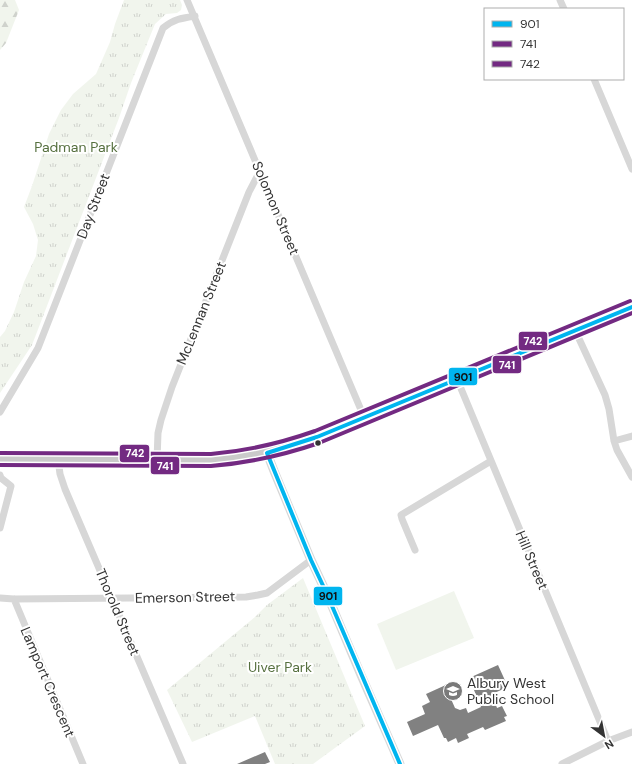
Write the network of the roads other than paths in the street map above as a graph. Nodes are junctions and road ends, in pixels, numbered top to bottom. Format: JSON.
{"nodes":[{"id":1,"x":188,"y":0,"type":"edge"},
{"id":2,"x":195,"y":16,"type":"junction"},
{"id":3,"x":594,"y":80,"type":"edge"},
{"id":4,"x":632,"y":169,"type":"edge"},
{"id":5,"x":260,"y":170,"type":"junction"},
{"id":6,"x":632,"y":307,"type":"edge"},
{"id":7,"x":575,"y":330,"type":"junction"},
{"id":8,"x":457,"y":379,"type":"junction"},
{"id":9,"x":0,"y":412,"type":"edge"},
{"id":10,"x":364,"y":417,"type":"junction"},
{"id":11,"x":632,"y":436,"type":"edge"},
{"id":12,"x":614,"y":441,"type":"junction"},
{"id":13,"x":267,"y":452,"type":"junction"},
{"id":14,"x":0,"y":459,"type":"edge"},
{"id":15,"x":58,"y":459,"type":"junction"},
{"id":16,"x":157,"y":460,"type":"junction"},
{"id":17,"x":491,"y":461,"type":"junction"},
{"id":18,"x":0,"y":475,"type":"edge"},
{"id":19,"x":632,"y":477,"type":"edge"},
{"id":20,"x":0,"y":528,"type":"edge"},
{"id":21,"x":415,"y":550,"type":"dead end"},
{"id":22,"x":311,"y":560,"type":"junction"},
{"id":23,"x":0,"y":598,"type":"edge"},
{"id":24,"x":112,"y":598,"type":"junction"},
{"id":25,"x":14,"y":599,"type":"junction"},
{"id":26,"x":632,"y":732,"type":"edge"},
{"id":27,"x":608,"y":741,"type":"junction"},
{"id":28,"x":83,"y":764,"type":"edge"},
{"id":29,"x":183,"y":764,"type":"edge"},
{"id":30,"x":400,"y":764,"type":"edge"},
{"id":31,"x":562,"y":764,"type":"edge"}],
"edges":[{"from":1,"to":2,"type":"street","name":"Solomon Street"},
{"from":2,"to":5,"type":"street","name":"Solomon Street"},
{"from":2,"to":9,"type":"street","name":"Day Street"},
{"from":3,"to":4,"type":"street"},
{"from":5,"to":10,"type":"street","name":"Solomon Street"},
{"from":5,"to":16,"type":"street","name":"McLennan Street"},
{"from":6,"to":7,"type":"main road"},
{"from":7,"to":8,"type":"main road"},
{"from":7,"to":12,"type":"street"},
{"from":8,"to":10,"type":"main road"},
{"from":8,"to":17,"type":"street","name":"Hill Street"},
{"from":10,"to":13,"type":"main road"},
{"from":11,"to":12,"type":"street"},
{"from":12,"to":19,"type":"street"},
{"from":13,"to":16,"type":"main road"},
{"from":13,"to":22,"type":"street"},
{"from":14,"to":15,"type":"main road"},
{"from":15,"to":16,"type":"main road"},
{"from":15,"to":24,"type":"street","name":"Thorold Street"},
{"from":17,"to":21,"type":"street"},
{"from":17,"to":27,"type":"street","name":"Hill Street"},
{"from":18,"to":20,"type":"street"},
{"from":22,"to":24,"type":"street","name":"Emerson Street"},
{"from":22,"to":30,"type":"street"},
{"from":23,"to":25,"type":"street","name":"Emerson Street"},
{"from":24,"to":25,"type":"street","name":"Emerson Street"},
{"from":24,"to":29,"type":"street","name":"Thorold Street"},
{"from":25,"to":28,"type":"street","name":"Lamport Crescent"},
{"from":26,"to":27,"type":"street"},
{"from":27,"to":31,"type":"street"}]}
